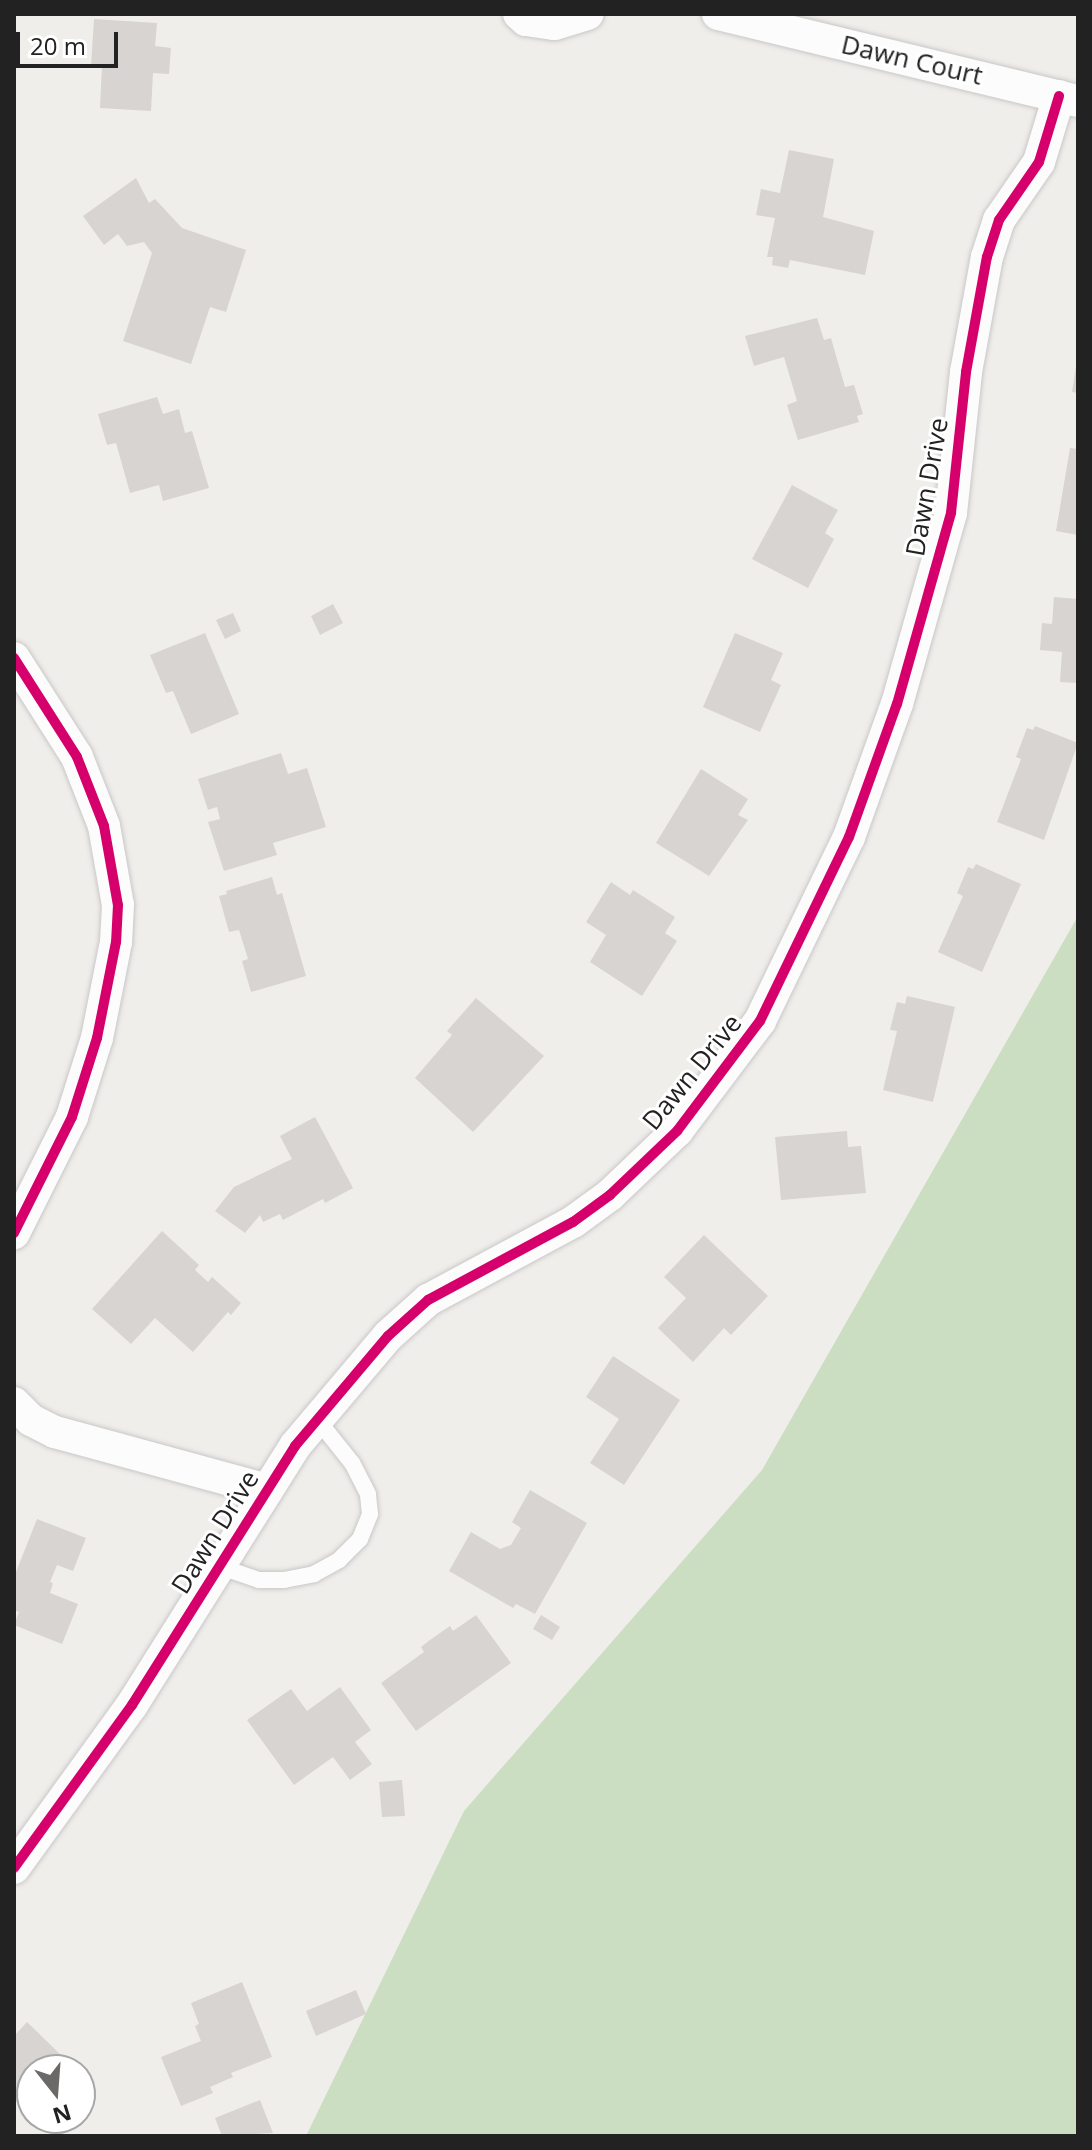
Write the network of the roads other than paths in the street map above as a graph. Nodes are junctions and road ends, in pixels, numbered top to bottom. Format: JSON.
{"nodes":[{"id":1,"x":519,"y":14,"type":"edge"},
{"id":2,"x":587,"y":14,"type":"edge"},
{"id":3,"x":718,"y":14,"type":"edge"},
{"id":4,"x":1068,"y":98,"type":"edge"},
{"id":5,"x":14,"y":658,"type":"edge"},
{"id":6,"x":14,"y":1233,"type":"edge"},
{"id":7,"x":14,"y":1403,"type":"edge"},
{"id":8,"x":317,"y":1419,"type":"junction"},
{"id":9,"x":267,"y":1490,"type":"junction"},
{"id":10,"x":221,"y":1567,"type":"junction"},
{"id":11,"x":14,"y":1868,"type":"edge"}],
"edges":[{"from":1,"to":2,"type":"street"},
{"from":3,"to":4,"type":"street","name":"Dawn Court"},
{"from":4,"to":8,"type":"street","name":"Dawn Drive"},
{"from":5,"to":6,"type":"street"},
{"from":7,"to":9,"type":"street"},
{"from":8,"to":9,"type":"street","name":"Dawn Drive"},
{"from":8,"to":10,"type":"lane"},
{"from":9,"to":10,"type":"street","name":"Dawn Drive"},
{"from":10,"to":11,"type":"street","name":"Dawn Drive"}]}
